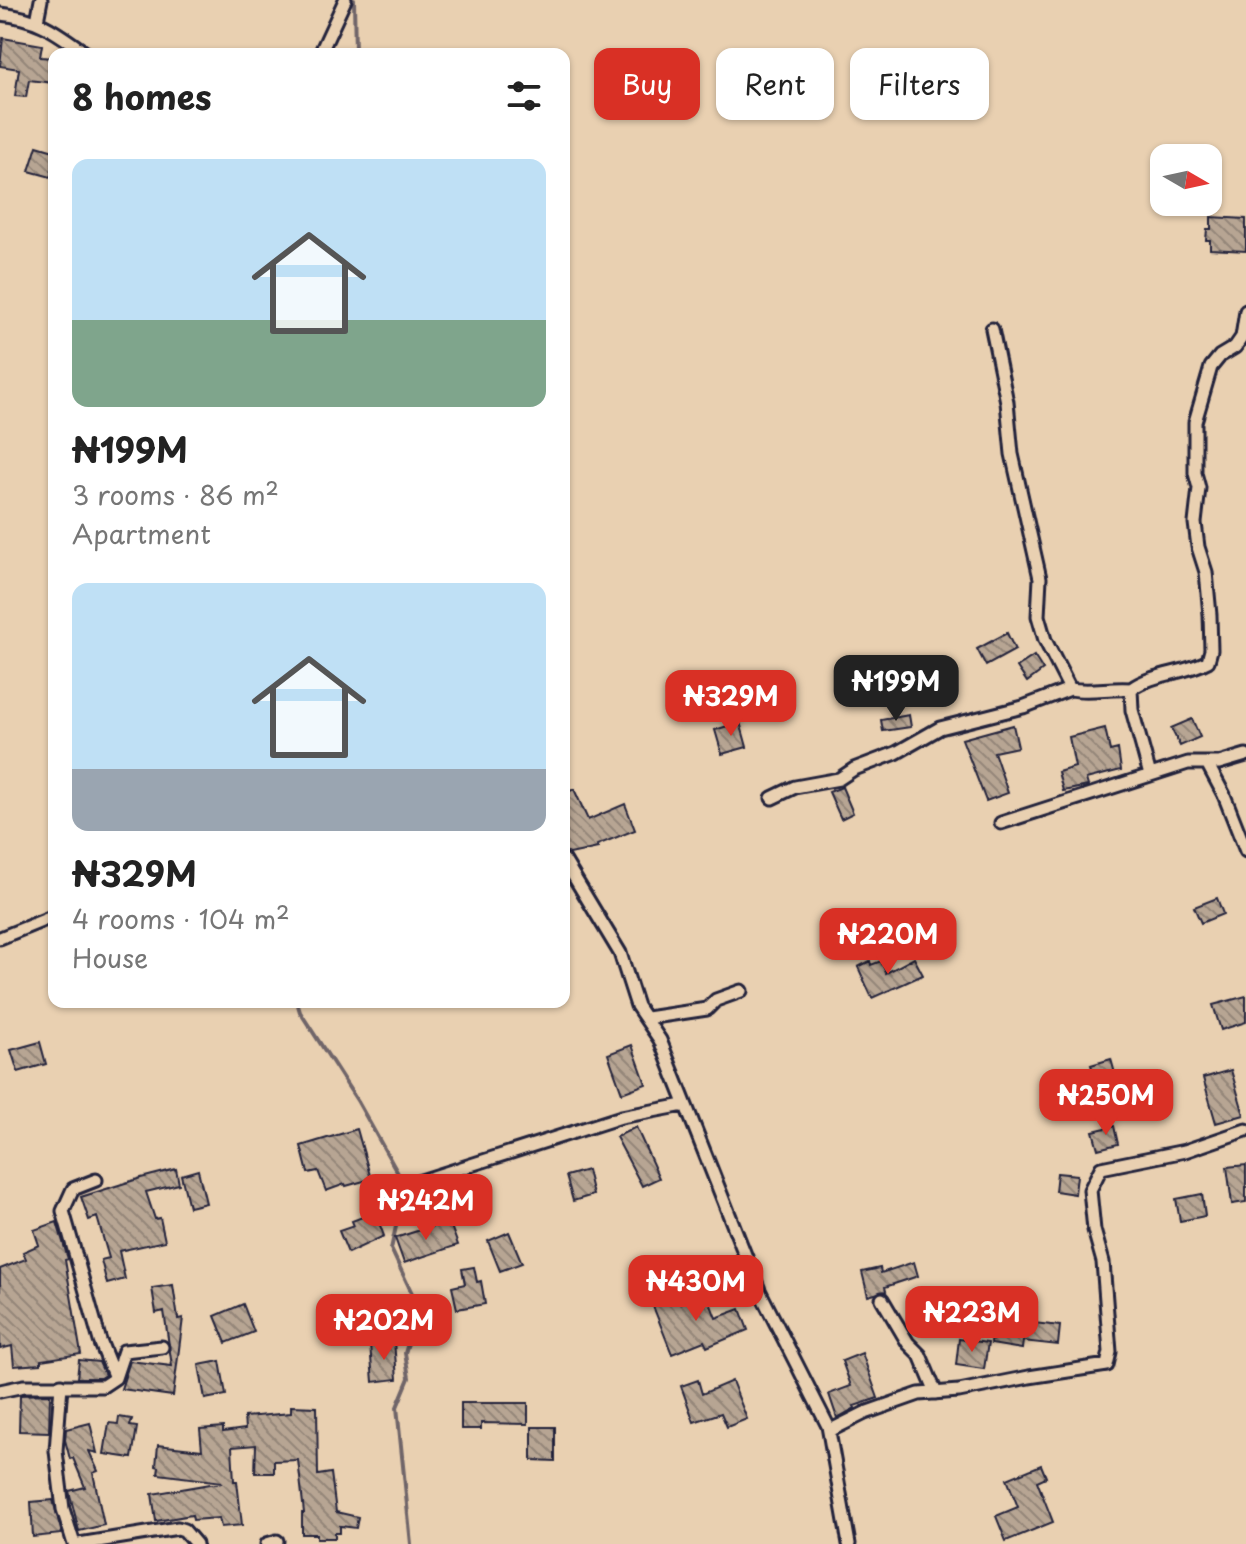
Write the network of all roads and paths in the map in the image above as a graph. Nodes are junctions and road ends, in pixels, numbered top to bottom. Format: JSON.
{"nodes":[{"id":1,"x":41,"y":0,"type":"edge"},
{"id":2,"x":345,"y":0,"type":"edge"},
{"id":3,"x":0,"y":14,"type":"edge"},
{"id":4,"x":37,"y":21,"type":"junction"},
{"id":5,"x":79,"y":48,"type":"edge"},
{"id":6,"x":323,"y":48,"type":"edge"},
{"id":7,"x":1246,"y":311,"type":"edge"},
{"id":8,"x":992,"y":329,"type":"dead end"},
{"id":9,"x":1070,"y":689,"type":"junction"},
{"id":10,"x":1131,"y":689,"type":"junction"},
{"id":11,"x":1246,"y":755,"type":"edge"},
{"id":12,"x":1207,"y":763,"type":"junction"},
{"id":13,"x":1150,"y":775,"type":"junction"},
{"id":14,"x":772,"y":798,"type":"dead end"},
{"id":15,"x":1001,"y":823,"type":"dead end"},
{"id":16,"x":1246,"y":851,"type":"edge"},
{"id":17,"x":570,"y":870,"type":"edge"},
{"id":18,"x":48,"y":918,"type":"edge"},
{"id":19,"x":0,"y":938,"type":"edge"},
{"id":20,"x":741,"y":991,"type":"dead end"},
{"id":21,"x":647,"y":1018,"type":"junction"},
{"id":22,"x":684,"y":1105,"type":"junction"},
{"id":23,"x":1246,"y":1130,"type":"edge"},
{"id":24,"x":96,"y":1180,"type":"dead end"},
{"id":25,"x":405,"y":1186,"type":"dead end"},
{"id":26,"x":882,"y":1299,"type":"dead end"},
{"id":27,"x":162,"y":1347,"type":"dead end"},
{"id":28,"x":115,"y":1378,"type":"junction"},
{"id":29,"x":61,"y":1385,"type":"junction"},
{"id":30,"x":0,"y":1391,"type":"edge"},
{"id":31,"x":936,"y":1393,"type":"junction"},
{"id":32,"x":829,"y":1431,"type":"junction"},
{"id":33,"x":76,"y":1544,"type":"edge"},
{"id":34,"x":196,"y":1544,"type":"edge"},
{"id":35,"x":849,"y":1544,"type":"edge"}],
"edges":[{"from":1,"to":4,"type":"street"},
{"from":2,"to":6,"type":"street"},
{"from":3,"to":4,"type":"street"},
{"from":4,"to":5,"type":"street"},
{"from":7,"to":10,"type":"street"},
{"from":8,"to":9,"type":"street"},
{"from":9,"to":10,"type":"street"},
{"from":9,"to":14,"type":"street"},
{"from":10,"to":13,"type":"street"},
{"from":11,"to":12,"type":"street"},
{"from":12,"to":13,"type":"street"},
{"from":12,"to":16,"type":"street"},
{"from":13,"to":15,"type":"street"},
{"from":17,"to":21,"type":"street"},
{"from":18,"to":19,"type":"street"},
{"from":20,"to":21,"type":"street"},
{"from":21,"to":22,"type":"street"},
{"from":22,"to":25,"type":"street"},
{"from":22,"to":32,"type":"street"},
{"from":23,"to":31,"type":"street"},
{"from":24,"to":28,"type":"street"},
{"from":26,"to":31,"type":"street"},
{"from":27,"to":28,"type":"street"},
{"from":28,"to":29,"type":"street"},
{"from":29,"to":30,"type":"street"},
{"from":29,"to":33,"type":"street"},
{"from":31,"to":32,"type":"street"},
{"from":32,"to":35,"type":"street"},
{"from":33,"to":34,"type":"street"}]}
